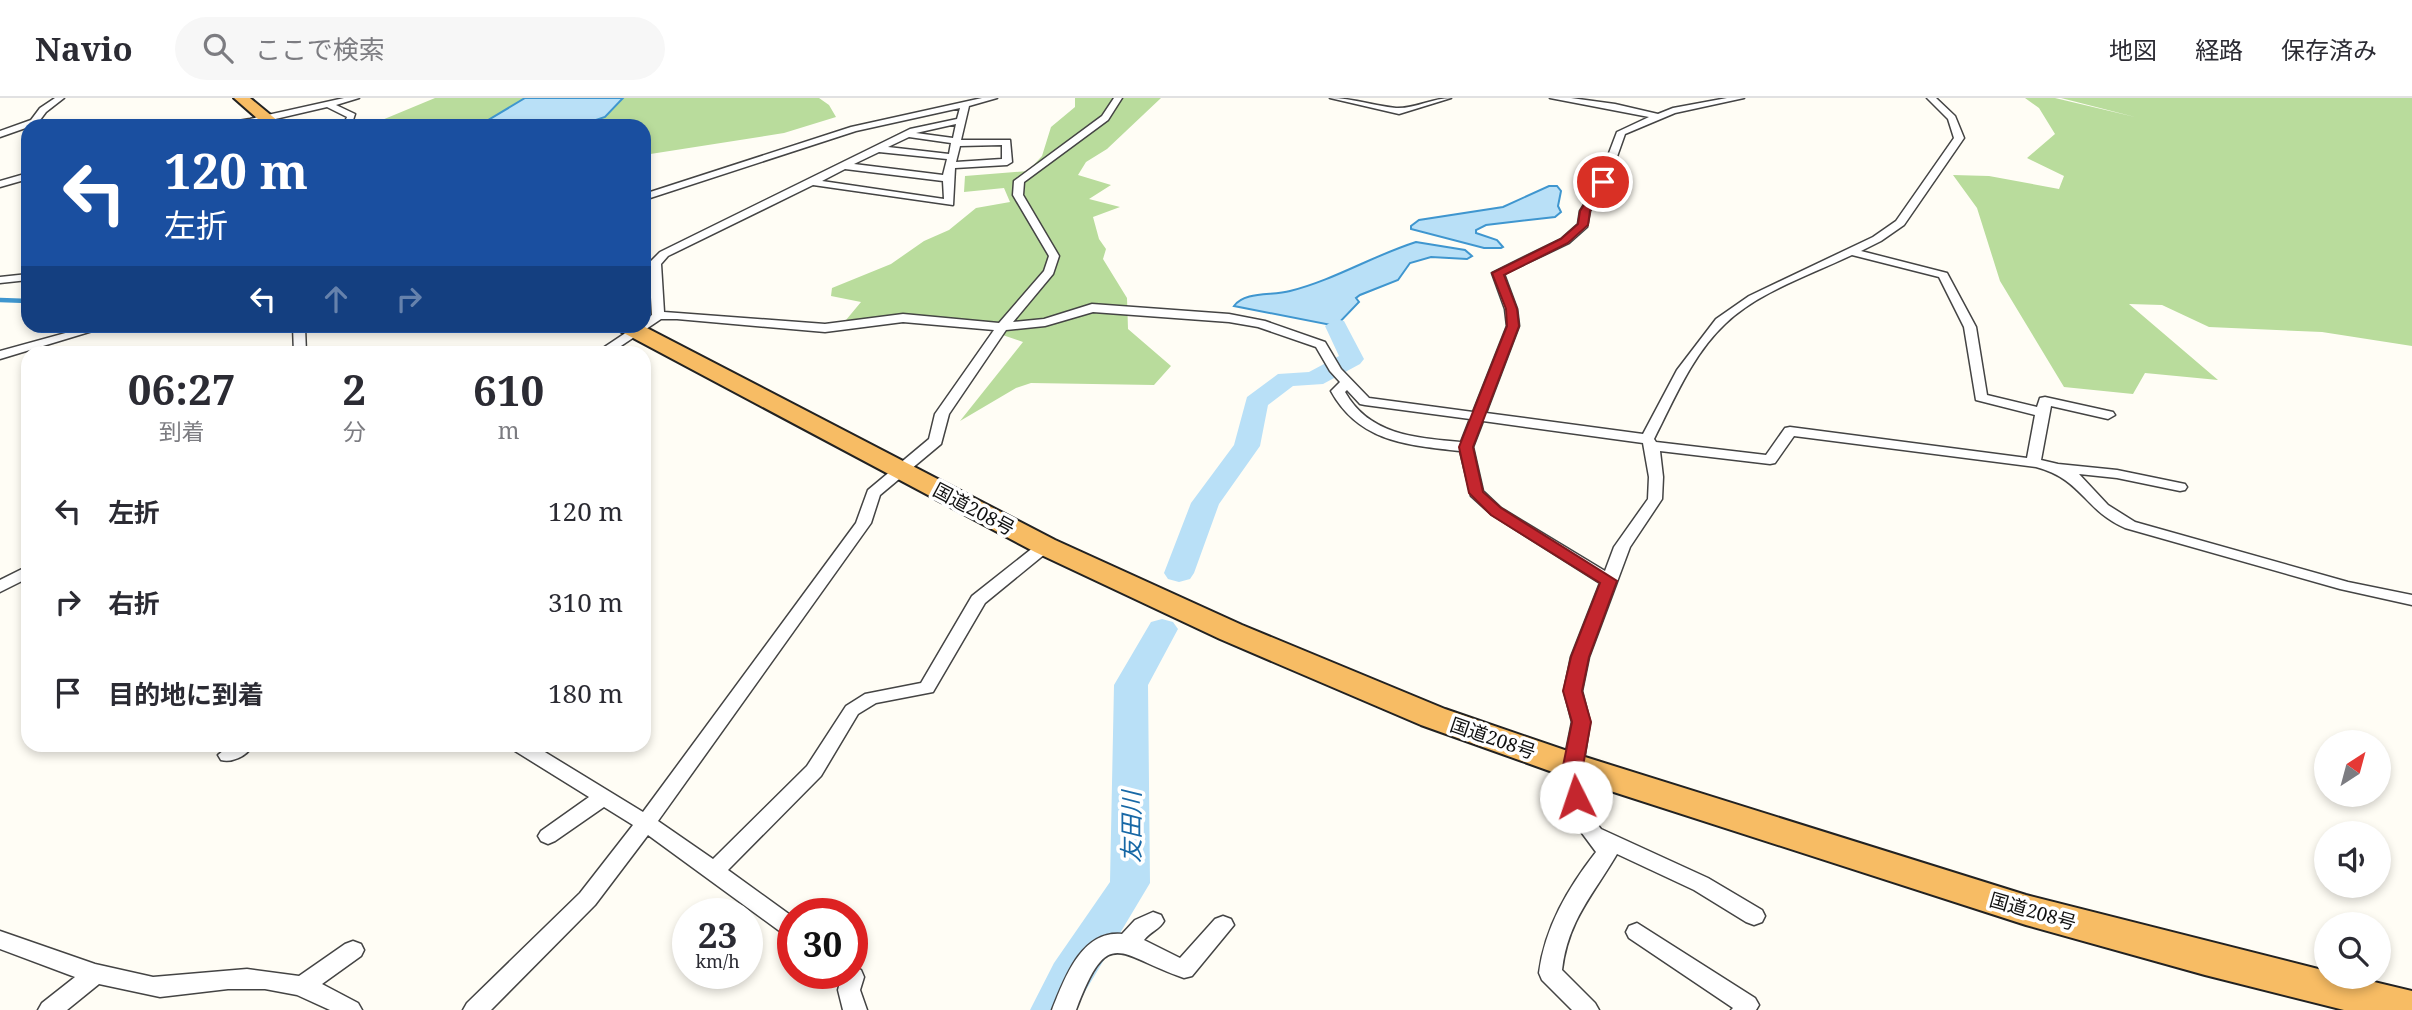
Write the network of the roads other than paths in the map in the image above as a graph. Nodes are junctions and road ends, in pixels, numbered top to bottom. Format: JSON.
{"nodes":[{"id":1,"x":60,"y":98,"type":"edge"},
{"id":2,"x":241,"y":98,"type":"edge"},
{"id":3,"x":355,"y":98,"type":"edge"},
{"id":4,"x":993,"y":98,"type":"edge"},
{"id":5,"x":1118,"y":98,"type":"edge"},
{"id":6,"x":1334,"y":98,"type":"edge"},
{"id":7,"x":1447,"y":98,"type":"edge"},
{"id":8,"x":1554,"y":98,"type":"edge"},
{"id":9,"x":1740,"y":98,"type":"edge"},
{"id":10,"x":1931,"y":98,"type":"edge"},
{"id":11,"x":289,"y":104,"type":"dead end"},
{"id":12,"x":329,"y":105,"type":"junction"},
{"id":13,"x":965,"y":105,"type":"junction"},
{"id":14,"x":43,"y":110,"type":"junction"},
{"id":15,"x":298,"y":112,"type":"junction"},
{"id":16,"x":1658,"y":117,"type":"junction"},
{"id":17,"x":36,"y":119,"type":"edge"},
{"id":18,"x":266,"y":119,"type":"edge"},
{"id":19,"x":278,"y":119,"type":"edge"},
{"id":20,"x":350,"y":119,"type":"edge"},
{"id":21,"x":963,"y":120,"type":"junction"},
{"id":22,"x":0,"y":122,"type":"edge"},
{"id":23,"x":21,"y":127,"type":"edge"},
{"id":24,"x":0,"y":134,"type":"edge"},
{"id":25,"x":906,"y":134,"type":"junction"},
{"id":26,"x":957,"y":142,"type":"junction"},
{"id":27,"x":878,"y":149,"type":"junction"},
{"id":28,"x":953,"y":161,"type":"junction"},
{"id":29,"x":845,"y":166,"type":"junction"},
{"id":30,"x":21,"y":178,"type":"edge"},
{"id":31,"x":949,"y":179,"type":"junction"},
{"id":32,"x":812,"y":182,"type":"junction"},
{"id":33,"x":0,"y":184,"type":"edge"},
{"id":34,"x":651,"y":195,"type":"edge"},
{"id":35,"x":1850,"y":251,"type":"junction"},
{"id":36,"x":21,"y":278,"type":"edge"},
{"id":37,"x":0,"y":279,"type":"edge"},
{"id":38,"x":651,"y":282,"type":"edge"},
{"id":39,"x":651,"y":322,"type":"edge"},
{"id":40,"x":1002,"y":327,"type":"junction"},
{"id":41,"x":651,"y":329,"type":"edge"},
{"id":42,"x":78,"y":333,"type":"edge"},
{"id":43,"x":629,"y":333,"type":"edge"},
{"id":44,"x":32,"y":346,"type":"edge"},
{"id":45,"x":611,"y":346,"type":"edge"},
{"id":46,"x":21,"y":349,"type":"edge"},
{"id":47,"x":0,"y":355,"type":"edge"},
{"id":48,"x":1346,"y":383,"type":"junction"},
{"id":49,"x":2043,"y":413,"type":"junction"},
{"id":50,"x":2108,"y":415,"type":"dead end"},
{"id":51,"x":1478,"y":416,"type":"junction"},
{"id":52,"x":1650,"y":443,"type":"junction"},
{"id":53,"x":1466,"y":447,"type":"junction"},
{"id":54,"x":2033,"y":463,"type":"junction"},
{"id":55,"x":2051,"y":467,"type":"junction"},
{"id":56,"x":902,"y":471,"type":"junction"},
{"id":57,"x":2180,"y":487,"type":"dead end"},
{"id":58,"x":1045,"y":546,"type":"junction"},
{"id":59,"x":21,"y":575,"type":"edge"},
{"id":60,"x":1609,"y":581,"type":"junction"},
{"id":61,"x":0,"y":587,"type":"edge"},
{"id":62,"x":2412,"y":600,"type":"edge"},
{"id":63,"x":533,"y":752,"type":"edge"},
{"id":64,"x":1573,"y":766,"type":"junction"},
{"id":65,"x":604,"y":797,"type":"junction"},
{"id":66,"x":645,"y":824,"type":"junction"},
{"id":67,"x":1592,"y":833,"type":"junction"},
{"id":68,"x":548,"y":837,"type":"dead end"},
{"id":69,"x":715,"y":870,"type":"junction"},
{"id":70,"x":1754,"y":916,"type":"dead end"},
{"id":71,"x":777,"y":917,"type":"edge"},
{"id":72,"x":1153,"y":921,"type":"dead end"},
{"id":73,"x":1223,"y":925,"type":"dead end"},
{"id":74,"x":1637,"y":932,"type":"dead end"},
{"id":75,"x":0,"y":940,"type":"edge"},
{"id":76,"x":1128,"y":943,"type":"junction"},
{"id":77,"x":353,"y":950,"type":"dead end"},
{"id":78,"x":95,"y":974,"type":"junction"},
{"id":79,"x":304,"y":985,"type":"junction"},
{"id":80,"x":849,"y":989,"type":"edge"},
{"id":81,"x":478,"y":1009,"type":"edge"},
{"id":82,"x":2412,"y":1009,"type":"edge"},
{"id":83,"x":50,"y":1010,"type":"edge"},
{"id":84,"x":350,"y":1010,"type":"edge"},
{"id":85,"x":855,"y":1010,"type":"edge"},
{"id":86,"x":1065,"y":1010,"type":"edge"},
{"id":87,"x":1587,"y":1010,"type":"edge"},
{"id":88,"x":1743,"y":1010,"type":"edge"}],
"edges":[{"from":1,"to":14,"type":"street"},
{"from":2,"to":18,"type":"highway"},
{"from":3,"to":12,"type":"street"},
{"from":4,"to":13,"type":"street"},
{"from":5,"to":40,"type":"street"},
{"from":6,"to":7,"type":"street"},
{"from":8,"to":16,"type":"street"},
{"from":9,"to":16,"type":"street"},
{"from":10,"to":35,"type":"street"},
{"from":11,"to":15,"type":"street"},
{"from":12,"to":15,"type":"street"},
{"from":12,"to":20,"type":"street"},
{"from":13,"to":21,"type":"street"},
{"from":13,"to":34,"type":"street"},
{"from":14,"to":17,"type":"street"},
{"from":14,"to":22,"type":"street"},
{"from":15,"to":19,"type":"street"},
{"from":16,"to":51,"type":"street"},
{"from":21,"to":25,"type":"street"},
{"from":21,"to":26,"type":"street"},
{"from":23,"to":24,"type":"street"},
{"from":25,"to":26,"type":"street"},
{"from":25,"to":27,"type":"street"},
{"from":26,"to":28,"type":"street"},
{"from":26,"to":28,"type":"street"},
{"from":27,"to":28,"type":"street"},
{"from":27,"to":29,"type":"street"},
{"from":28,"to":31,"type":"street"},
{"from":29,"to":31,"type":"street"},
{"from":29,"to":32,"type":"street"},
{"from":30,"to":33,"type":"street"},
{"from":31,"to":32,"type":"street"},
{"from":32,"to":38,"type":"street"},
{"from":35,"to":49,"type":"street"},
{"from":35,"to":52,"type":"street"},
{"from":36,"to":37,"type":"street"},
{"from":39,"to":40,"type":"street"},
{"from":40,"to":48,"type":"street"},
{"from":40,"to":56,"type":"street"},
{"from":41,"to":56,"type":"highway","name":"国道208号"},
{"from":42,"to":44,"type":"street"},
{"from":43,"to":45,"type":"street"},
{"from":46,"to":47,"type":"street"},
{"from":48,"to":51,"type":"street"},
{"from":48,"to":53,"type":"street"},
{"from":49,"to":50,"type":"street"},
{"from":49,"to":54,"type":"street"},
{"from":51,"to":52,"type":"street"},
{"from":51,"to":53,"type":"street"},
{"from":52,"to":54,"type":"street"},
{"from":52,"to":60,"type":"street"},
{"from":53,"to":60,"type":"street"},
{"from":54,"to":55,"type":"street"},
{"from":55,"to":57,"type":"street"},
{"from":55,"to":62,"type":"street"},
{"from":56,"to":58,"type":"highway","name":"国道208号"},
{"from":56,"to":66,"type":"street"},
{"from":58,"to":64,"type":"highway","name":"国道208号"},
{"from":58,"to":69,"type":"street"},
{"from":59,"to":61,"type":"street"},
{"from":60,"to":64,"type":"street"},
{"from":63,"to":65,"type":"street"},
{"from":64,"to":67,"type":"street"},
{"from":64,"to":82,"type":"highway","name":"国道208号"},
{"from":65,"to":66,"type":"street"},
{"from":65,"to":68,"type":"street"},
{"from":66,"to":69,"type":"street"},
{"from":66,"to":81,"type":"street"},
{"from":67,"to":70,"type":"street"},
{"from":67,"to":87,"type":"street"},
{"from":69,"to":71,"type":"street"},
{"from":72,"to":76,"type":"street"},
{"from":73,"to":76,"type":"street"},
{"from":74,"to":88,"type":"street"},
{"from":75,"to":78,"type":"street"},
{"from":76,"to":86,"type":"street"},
{"from":77,"to":79,"type":"street"},
{"from":78,"to":79,"type":"street"},
{"from":78,"to":83,"type":"street"},
{"from":79,"to":84,"type":"street"},
{"from":80,"to":85,"type":"street"}]}
